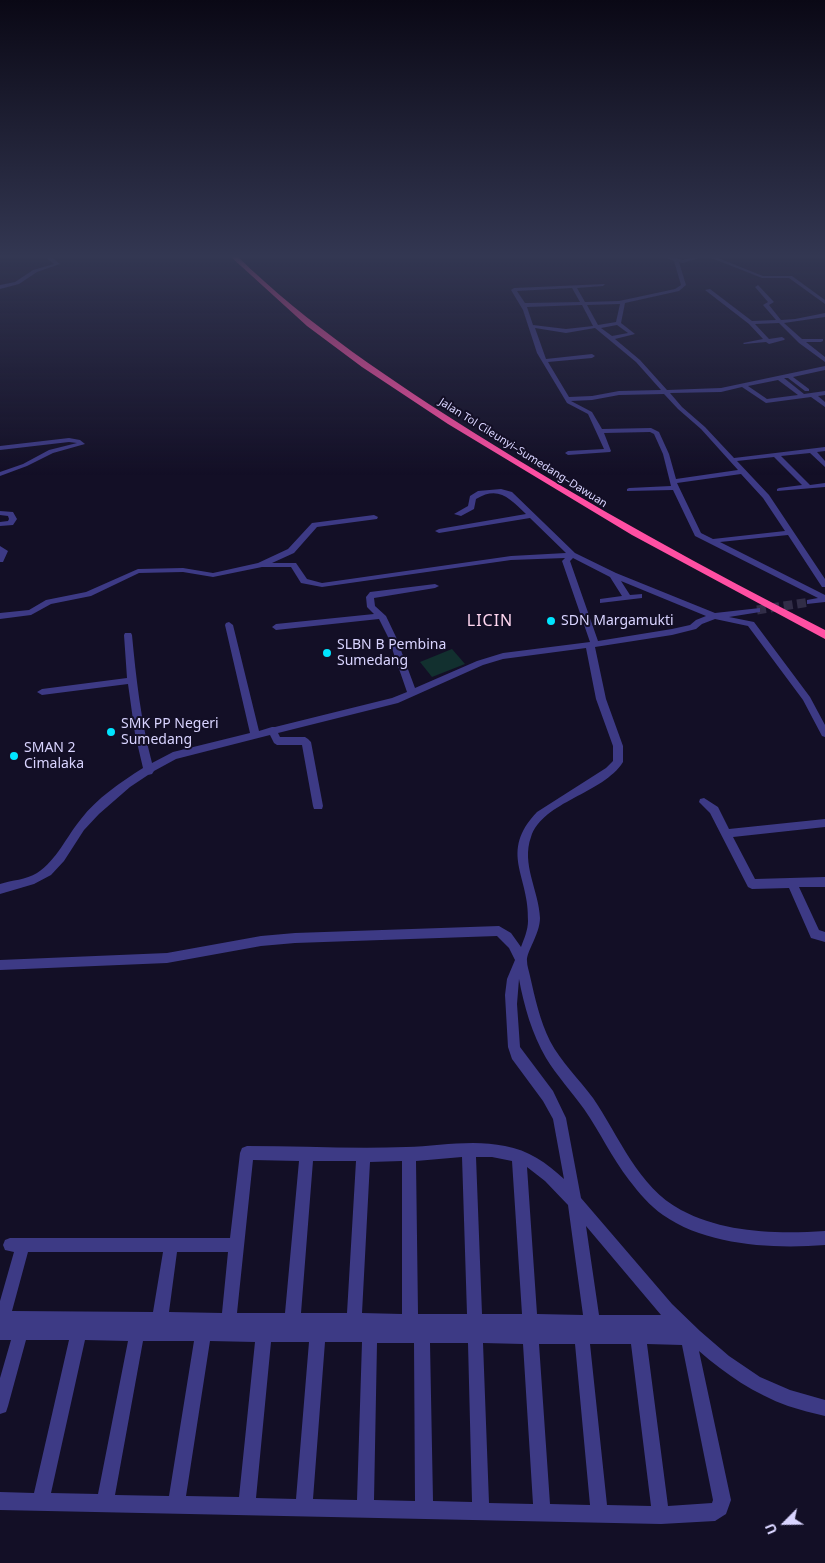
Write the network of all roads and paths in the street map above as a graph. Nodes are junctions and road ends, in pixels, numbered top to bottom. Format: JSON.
{"nodes":[{"id":1,"x":316,"y":329,"type":"edge"},
{"id":2,"x":326,"y":329,"type":"edge"},
{"id":3,"x":533,"y":329,"type":"edge"},
{"id":4,"x":550,"y":329,"type":"edge"},
{"id":5,"x":581,"y":329,"type":"edge"},
{"id":6,"x":600,"y":329,"type":"edge"},
{"id":7,"x":626,"y":329,"type":"edge"},
{"id":8,"x":757,"y":329,"type":"edge"},
{"id":9,"x":788,"y":329,"type":"edge"},
{"id":10,"x":611,"y":338,"type":"junction"},
{"id":11,"x":782,"y":339,"type":"dead end"},
{"id":12,"x":821,"y":340,"type":"dead end"},
{"id":13,"x":801,"y":341,"type":"junction"},
{"id":14,"x":769,"y":342,"type":"junction"},
{"id":15,"x":746,"y":343,"type":"dead end"},
{"id":16,"x":825,"y":353,"type":"edge"},
{"id":17,"x":816,"y":354,"type":"junction"},
{"id":18,"x":592,"y":356,"type":"dead end"},
{"id":19,"x":825,"y":360,"type":"edge"},
{"id":20,"x":545,"y":361,"type":"junction"},
{"id":21,"x":824,"y":369,"type":"edge"},
{"id":22,"x":790,"y":377,"type":"junction"},
{"id":23,"x":780,"y":378,"type":"junction"},
{"id":24,"x":744,"y":386,"type":"junction"},
{"id":25,"x":807,"y":390,"type":"dead end"},
{"id":26,"x":666,"y":392,"type":"junction"},
{"id":27,"x":825,"y":394,"type":"edge"},
{"id":28,"x":813,"y":395,"type":"junction"},
{"id":29,"x":803,"y":396,"type":"junction"},
{"id":30,"x":568,"y":400,"type":"junction"},
{"id":31,"x":825,"y":405,"type":"edge"},
{"id":32,"x":600,"y":431,"type":"junction"},
{"id":33,"x":0,"y":448,"type":"edge"},
{"id":34,"x":825,"y":448,"type":"edge"},
{"id":35,"x":810,"y":450,"type":"junction"},
{"id":36,"x":568,"y":452,"type":"dead end"},
{"id":37,"x":775,"y":454,"type":"junction"},
{"id":38,"x":732,"y":460,"type":"junction"},
{"id":39,"x":825,"y":465,"type":"edge"},
{"id":40,"x":742,"y":472,"type":"junction"},
{"id":41,"x":0,"y":474,"type":"edge"},
{"id":42,"x":674,"y":484,"type":"junction"},
{"id":43,"x":825,"y":485,"type":"edge"},
{"id":44,"x":808,"y":487,"type":"junction"},
{"id":45,"x":629,"y":490,"type":"dead end"},
{"id":46,"x":778,"y":490,"type":"dead end"},
{"id":47,"x":0,"y":513,"type":"edge"},
{"id":48,"x":458,"y":514,"type":"dead end"},
{"id":49,"x":530,"y":516,"type":"junction"},
{"id":50,"x":374,"y":517,"type":"dead end"},
{"id":51,"x":0,"y":524,"type":"edge"},
{"id":52,"x":439,"y":531,"type":"dead end"},
{"id":53,"x":788,"y":533,"type":"junction"},
{"id":54,"x":710,"y":541,"type":"junction"},
{"id":55,"x":0,"y":548,"type":"edge"},
{"id":56,"x":572,"y":555,"type":"junction"},
{"id":57,"x":0,"y":560,"type":"edge"},
{"id":58,"x":260,"y":565,"type":"junction"},
{"id":59,"x":613,"y":575,"type":"junction"},
{"id":60,"x":825,"y":585,"type":"edge"},
{"id":61,"x":435,"y":586,"type":"dead end"},
{"id":62,"x":639,"y":596,"type":"dead end"},
{"id":63,"x":626,"y":598,"type":"junction"},
{"id":64,"x":825,"y":598,"type":"edge"},
{"id":65,"x":603,"y":601,"type":"dead end"},
{"id":66,"x":810,"y":602,"type":"tunnel mouth"},
{"id":67,"x":757,"y":610,"type":"tunnel mouth"},
{"id":68,"x":0,"y":616,"type":"edge"},
{"id":69,"x":382,"y":616,"type":"junction"},
{"id":70,"x":714,"y":616,"type":"junction"},
{"id":71,"x":229,"y":626,"type":"dead end"},
{"id":72,"x":825,"y":626,"type":"edge"},
{"id":73,"x":276,"y":627,"type":"dead end"},
{"id":74,"x":128,"y":635,"type":"dead end"},
{"id":75,"x":825,"y":635,"type":"edge"},
{"id":76,"x":593,"y":645,"type":"junction"},
{"id":77,"x":132,"y":680,"type":"junction"},
{"id":78,"x":42,"y":692,"type":"dead end"},
{"id":79,"x":412,"y":693,"type":"junction"},
{"id":80,"x":814,"y":714,"type":"junction"},
{"id":81,"x":825,"y":715,"type":"edge"},
{"id":82,"x":272,"y":730,"type":"junction"},
{"id":83,"x":255,"y":734,"type":"junction"},
{"id":84,"x":825,"y":734,"type":"edge"},
{"id":85,"x":149,"y":771,"type":"junction"},
{"id":86,"x":704,"y":802,"type":"dead end"},
{"id":87,"x":318,"y":806,"type":"dead end"},
{"id":88,"x":825,"y":823,"type":"edge"},
{"id":89,"x":726,"y":834,"type":"junction"},
{"id":90,"x":825,"y":882,"type":"edge"},
{"id":91,"x":792,"y":883,"type":"junction"},
{"id":92,"x":0,"y":889,"type":"edge"},
{"id":93,"x":825,"y":937,"type":"edge"},
{"id":94,"x":520,"y":958,"type":"junction"},
{"id":95,"x":0,"y":965,"type":"edge"},
{"id":96,"x":469,"y":1151,"type":"junction"},
{"id":97,"x":308,"y":1153,"type":"junction"},
{"id":98,"x":362,"y":1154,"type":"junction"},
{"id":99,"x":409,"y":1154,"type":"junction"},
{"id":100,"x":518,"y":1156,"type":"junction"},
{"id":101,"x":575,"y":1202,"type":"junction"},
{"id":102,"x":825,"y":1238,"type":"edge"},
{"id":103,"x":171,"y":1245,"type":"junction"},
{"id":104,"x":236,"y":1245,"type":"junction"},
{"id":105,"x":1,"y":1325,"type":"edge"},
{"id":106,"x":22,"y":1326,"type":"junction"},
{"id":107,"x":81,"y":1326,"type":"junction"},
{"id":108,"x":138,"y":1326,"type":"junction"},
{"id":109,"x":159,"y":1326,"type":"junction"},
{"id":110,"x":204,"y":1327,"type":"junction"},
{"id":111,"x":228,"y":1327,"type":"junction"},
{"id":112,"x":264,"y":1327,"type":"junction"},
{"id":113,"x":292,"y":1327,"type":"junction"},
{"id":114,"x":318,"y":1328,"type":"junction"},
{"id":115,"x":362,"y":1328,"type":"junction"},
{"id":116,"x":416,"y":1328,"type":"junction"},
{"id":117,"x":476,"y":1329,"type":"junction"},
{"id":118,"x":530,"y":1329,"type":"junction"},
{"id":119,"x":587,"y":1329,"type":"junction"},
{"id":120,"x":637,"y":1330,"type":"junction"},
{"id":121,"x":686,"y":1332,"type":"junction"},
{"id":122,"x":0,"y":1406,"type":"edge"},
{"id":123,"x":825,"y":1408,"type":"edge"},
{"id":124,"x":0,"y":1501,"type":"edge"},
{"id":125,"x":41,"y":1501,"type":"junction"},
{"id":126,"x":106,"y":1503,"type":"junction"},
{"id":127,"x":176,"y":1504,"type":"junction"},
{"id":128,"x":247,"y":1506,"type":"junction"},
{"id":129,"x":304,"y":1507,"type":"junction"},
{"id":130,"x":364,"y":1508,"type":"junction"},
{"id":131,"x":424,"y":1510,"type":"junction"},
{"id":132,"x":481,"y":1511,"type":"junction"},
{"id":133,"x":542,"y":1512,"type":"junction"},
{"id":134,"x":599,"y":1513,"type":"junction"},
{"id":135,"x":661,"y":1515,"type":"junction"}],
"edges":[{"from":1,"to":75,"type":"highway","name":"Jalan Tol Cileunyi–Sumedang–Dawuan"},
{"from":2,"to":72,"type":"highway","name":"Jalan Tol Cileunyi–Sumedang–Dawuan"},
{"from":3,"to":20,"type":"street"},
{"from":4,"to":5,"type":"street"},
{"from":6,"to":10,"type":"street"},
{"from":7,"to":10,"type":"street"},
{"from":8,"to":14,"type":"street"},
{"from":9,"to":13,"type":"street"},
{"from":10,"to":26,"type":"street"},
{"from":11,"to":14,"type":"street"},
{"from":12,"to":13,"type":"street"},
{"from":13,"to":17,"type":"street"},
{"from":14,"to":15,"type":"street"},
{"from":16,"to":17,"type":"street"},
{"from":17,"to":19,"type":"street"},
{"from":18,"to":20,"type":"street"},
{"from":20,"to":30,"type":"street"},
{"from":21,"to":22,"type":"street"},
{"from":22,"to":23,"type":"street"},
{"from":22,"to":25,"type":"street"},
{"from":23,"to":24,"type":"street"},
{"from":23,"to":29,"type":"street"},
{"from":24,"to":26,"type":"street"},
{"from":24,"to":29,"type":"street"},
{"from":26,"to":30,"type":"street"},
{"from":26,"to":38,"type":"street"},
{"from":27,"to":28,"type":"street"},
{"from":28,"to":29,"type":"street"},
{"from":28,"to":31,"type":"street"},
{"from":30,"to":32,"type":"street"},
{"from":32,"to":36,"type":"street"},
{"from":32,"to":42,"type":"street"},
{"from":33,"to":41,"type":"street"},
{"from":34,"to":35,"type":"street"},
{"from":35,"to":37,"type":"street"},
{"from":35,"to":39,"type":"street"},
{"from":37,"to":38,"type":"street"},
{"from":37,"to":44,"type":"street"},
{"from":38,"to":40,"type":"street"},
{"from":40,"to":42,"type":"street"},
{"from":40,"to":53,"type":"street"},
{"from":42,"to":45,"type":"street"},
{"from":42,"to":54,"type":"street"},
{"from":43,"to":44,"type":"street"},
{"from":44,"to":46,"type":"street"},
{"from":47,"to":51,"type":"street"},
{"from":48,"to":49,"type":"street"},
{"from":49,"to":52,"type":"street"},
{"from":49,"to":56,"type":"street"},
{"from":50,"to":58,"type":"street"},
{"from":53,"to":54,"type":"street"},
{"from":53,"to":60,"type":"street"},
{"from":54,"to":64,"type":"street"},
{"from":55,"to":57,"type":"street"},
{"from":56,"to":58,"type":"street"},
{"from":56,"to":59,"type":"street"},
{"from":56,"to":76,"type":"street"},
{"from":58,"to":68,"type":"street"},
{"from":59,"to":63,"type":"street"},
{"from":59,"to":70,"type":"street"},
{"from":61,"to":69,"type":"street"},
{"from":62,"to":63,"type":"street"},
{"from":63,"to":65,"type":"street"},
{"from":64,"to":66,"type":"street"},
{"from":67,"to":70,"type":"street"},
{"from":69,"to":73,"type":"street"},
{"from":69,"to":79,"type":"street"},
{"from":70,"to":76,"type":"street"},
{"from":70,"to":80,"type":"street"},
{"from":71,"to":83,"type":"street"},
{"from":74,"to":77,"type":"street"},
{"from":76,"to":79,"type":"street"},
{"from":76,"to":94,"type":"street"},
{"from":77,"to":78,"type":"street"},
{"from":77,"to":85,"type":"street"},
{"from":79,"to":82,"type":"street"},
{"from":80,"to":81,"type":"street"},
{"from":80,"to":84,"type":"street"},
{"from":82,"to":83,"type":"street"},
{"from":82,"to":87,"type":"street"},
{"from":83,"to":85,"type":"street"},
{"from":85,"to":92,"type":"street"},
{"from":86,"to":89,"type":"street"},
{"from":88,"to":89,"type":"street"},
{"from":89,"to":91,"type":"street"},
{"from":90,"to":91,"type":"street"},
{"from":91,"to":93,"type":"street"},
{"from":94,"to":95,"type":"street"},
{"from":94,"to":101,"type":"street"},
{"from":94,"to":102,"type":"street"},
{"from":96,"to":99,"type":"street"},
{"from":96,"to":100,"type":"street"},
{"from":96,"to":117,"type":"street"},
{"from":97,"to":98,"type":"street"},
{"from":97,"to":104,"type":"street"},
{"from":97,"to":113,"type":"street"},
{"from":98,"to":99,"type":"street"},
{"from":98,"to":115,"type":"street"},
{"from":99,"to":116,"type":"street"},
{"from":100,"to":101,"type":"street"},
{"from":100,"to":118,"type":"street"},
{"from":101,"to":119,"type":"street"},
{"from":101,"to":121,"type":"street"},
{"from":103,"to":104,"type":"street"},
{"from":103,"to":105,"type":"street"},
{"from":103,"to":109,"type":"street"},
{"from":104,"to":111,"type":"street"},
{"from":105,"to":106,"type":"street"},
{"from":106,"to":107,"type":"street"},
{"from":106,"to":122,"type":"street"},
{"from":107,"to":108,"type":"street"},
{"from":107,"to":125,"type":"street"},
{"from":108,"to":109,"type":"street"},
{"from":108,"to":126,"type":"street"},
{"from":109,"to":110,"type":"street"},
{"from":110,"to":111,"type":"street"},
{"from":110,"to":127,"type":"street"},
{"from":111,"to":112,"type":"street"},
{"from":112,"to":113,"type":"street"},
{"from":112,"to":128,"type":"street"},
{"from":113,"to":114,"type":"street"},
{"from":114,"to":115,"type":"street"},
{"from":114,"to":129,"type":"street"},
{"from":115,"to":116,"type":"street"},
{"from":115,"to":130,"type":"street"},
{"from":116,"to":117,"type":"street"},
{"from":116,"to":131,"type":"street"},
{"from":117,"to":118,"type":"street"},
{"from":117,"to":132,"type":"street"},
{"from":118,"to":119,"type":"street"},
{"from":118,"to":133,"type":"street"},
{"from":119,"to":120,"type":"street"},
{"from":119,"to":134,"type":"street"},
{"from":120,"to":121,"type":"street"},
{"from":120,"to":135,"type":"street"},
{"from":121,"to":123,"type":"street"},
{"from":121,"to":135,"type":"street"},
{"from":124,"to":125,"type":"street"},
{"from":125,"to":126,"type":"street"},
{"from":126,"to":127,"type":"street"},
{"from":127,"to":128,"type":"street"},
{"from":128,"to":129,"type":"street"},
{"from":129,"to":130,"type":"street"},
{"from":130,"to":131,"type":"street"},
{"from":131,"to":132,"type":"street"},
{"from":132,"to":133,"type":"street"},
{"from":133,"to":134,"type":"street"},
{"from":134,"to":135,"type":"street"}]}
